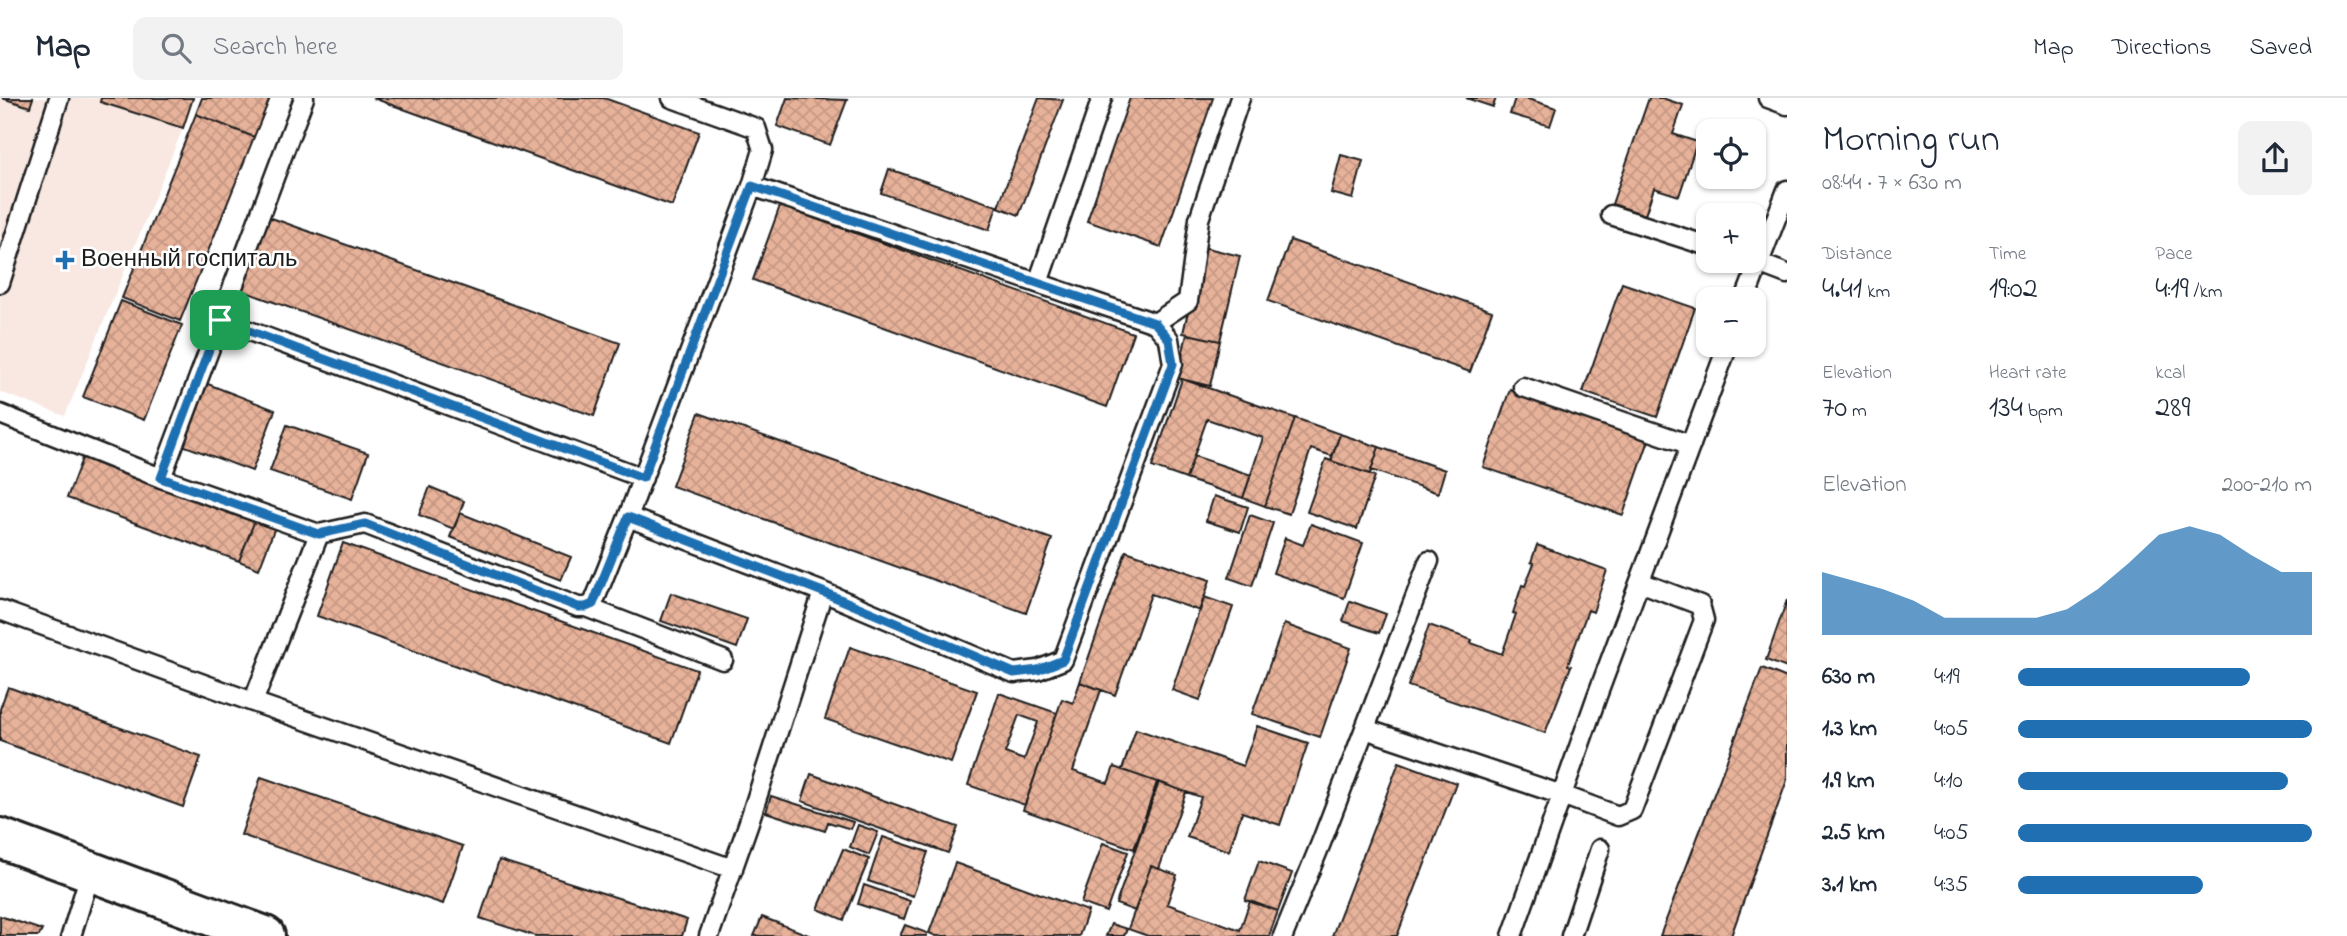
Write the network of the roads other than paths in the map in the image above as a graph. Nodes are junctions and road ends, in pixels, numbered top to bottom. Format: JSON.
{"nodes":[{"id":1,"x":58,"y":98,"type":"edge"},
{"id":2,"x":304,"y":98,"type":"edge"},
{"id":3,"x":672,"y":98,"type":"edge"},
{"id":4,"x":1102,"y":98,"type":"edge"},
{"id":5,"x":1240,"y":98,"type":"edge"},
{"id":6,"x":1768,"y":98,"type":"edge"},
{"id":7,"x":1787,"y":105,"type":"edge"},
{"id":8,"x":752,"y":186,"type":"junction"},
{"id":9,"x":1787,"y":190,"type":"edge"},
{"id":10,"x":1611,"y":215,"type":"dead end"},
{"id":11,"x":1766,"y":239,"type":"edge"},
{"id":12,"x":1696,"y":242,"type":"edge"},
{"id":13,"x":1766,"y":266,"type":"edge"},
{"id":14,"x":1787,"y":274,"type":"edge"},
{"id":15,"x":0,"y":283,"type":"edge"},
{"id":16,"x":1038,"y":284,"type":"junction"},
{"id":17,"x":220,"y":320,"type":"junction"},
{"id":18,"x":1155,"y":323,"type":"junction"},
{"id":19,"x":1724,"y":357,"type":"edge"},
{"id":20,"x":1522,"y":387,"type":"dead end"},
{"id":21,"x":0,"y":414,"type":"edge"},
{"id":22,"x":1691,"y":445,"type":"junction"},
{"id":23,"x":161,"y":478,"type":"junction"},
{"id":24,"x":643,"y":478,"type":"junction"},
{"id":25,"x":628,"y":517,"type":"junction"},
{"id":26,"x":319,"y":534,"type":"junction"},
{"id":27,"x":1429,"y":561,"type":"dead end"},
{"id":28,"x":1640,"y":582,"type":"junction"},
{"id":29,"x":823,"y":592,"type":"junction"},
{"id":30,"x":586,"y":607,"type":"junction"},
{"id":31,"x":0,"y":610,"type":"edge"},
{"id":32,"x":723,"y":660,"type":"dead end"},
{"id":33,"x":254,"y":702,"type":"junction"},
{"id":34,"x":1365,"y":729,"type":"junction"},
{"id":35,"x":1562,"y":795,"type":"junction"},
{"id":36,"x":0,"y":838,"type":"edge"},
{"id":37,"x":1600,"y":849,"type":"dead end"},
{"id":38,"x":733,"y":869,"type":"junction"},
{"id":39,"x":91,"y":872,"type":"junction"},
{"id":40,"x":208,"y":926,"type":"edge"},
{"id":41,"x":71,"y":936,"type":"edge"},
{"id":42,"x":265,"y":936,"type":"edge"},
{"id":43,"x":709,"y":936,"type":"edge"},
{"id":44,"x":1283,"y":936,"type":"edge"},
{"id":45,"x":1512,"y":936,"type":"edge"},
{"id":46,"x":1571,"y":936,"type":"edge"}],
"edges":[{"from":1,"to":15,"type":"lane"},
{"from":2,"to":17,"type":"lane"},
{"from":3,"to":8,"type":"lane"},
{"from":4,"to":16,"type":"lane"},
{"from":5,"to":18,"type":"lane"},
{"from":6,"to":7,"type":"lane"},
{"from":8,"to":16,"type":"lane"},
{"from":8,"to":24,"type":"lane"},
{"from":9,"to":11,"type":"lane"},
{"from":10,"to":12,"type":"lane"},
{"from":13,"to":14,"type":"lane"},
{"from":16,"to":18,"type":"lane"},
{"from":17,"to":23,"type":"lane"},
{"from":17,"to":24,"type":"lane"},
{"from":18,"to":29,"type":"lane"},
{"from":19,"to":22,"type":"lane"},
{"from":20,"to":22,"type":"lane"},
{"from":21,"to":23,"type":"lane"},
{"from":22,"to":28,"type":"lane"},
{"from":23,"to":26,"type":"lane"},
{"from":24,"to":25,"type":"lane"},
{"from":25,"to":29,"type":"lane"},
{"from":25,"to":30,"type":"lane"},
{"from":26,"to":30,"type":"lane"},
{"from":26,"to":33,"type":"lane"},
{"from":27,"to":34,"type":"lane"},
{"from":28,"to":35,"type":"lane"},
{"from":28,"to":35,"type":"lane"},
{"from":29,"to":38,"type":"lane"},
{"from":30,"to":32,"type":"lane"},
{"from":31,"to":33,"type":"lane"},
{"from":33,"to":38,"type":"lane"},
{"from":34,"to":35,"type":"lane"},
{"from":34,"to":44,"type":"lane"},
{"from":35,"to":45,"type":"lane"},
{"from":36,"to":39,"type":"main road"},
{"from":37,"to":46,"type":"lane"},
{"from":38,"to":43,"type":"lane"},
{"from":39,"to":40,"type":"main road"},
{"from":39,"to":41,"type":"lane"},
{"from":40,"to":42,"type":"main road"}]}
